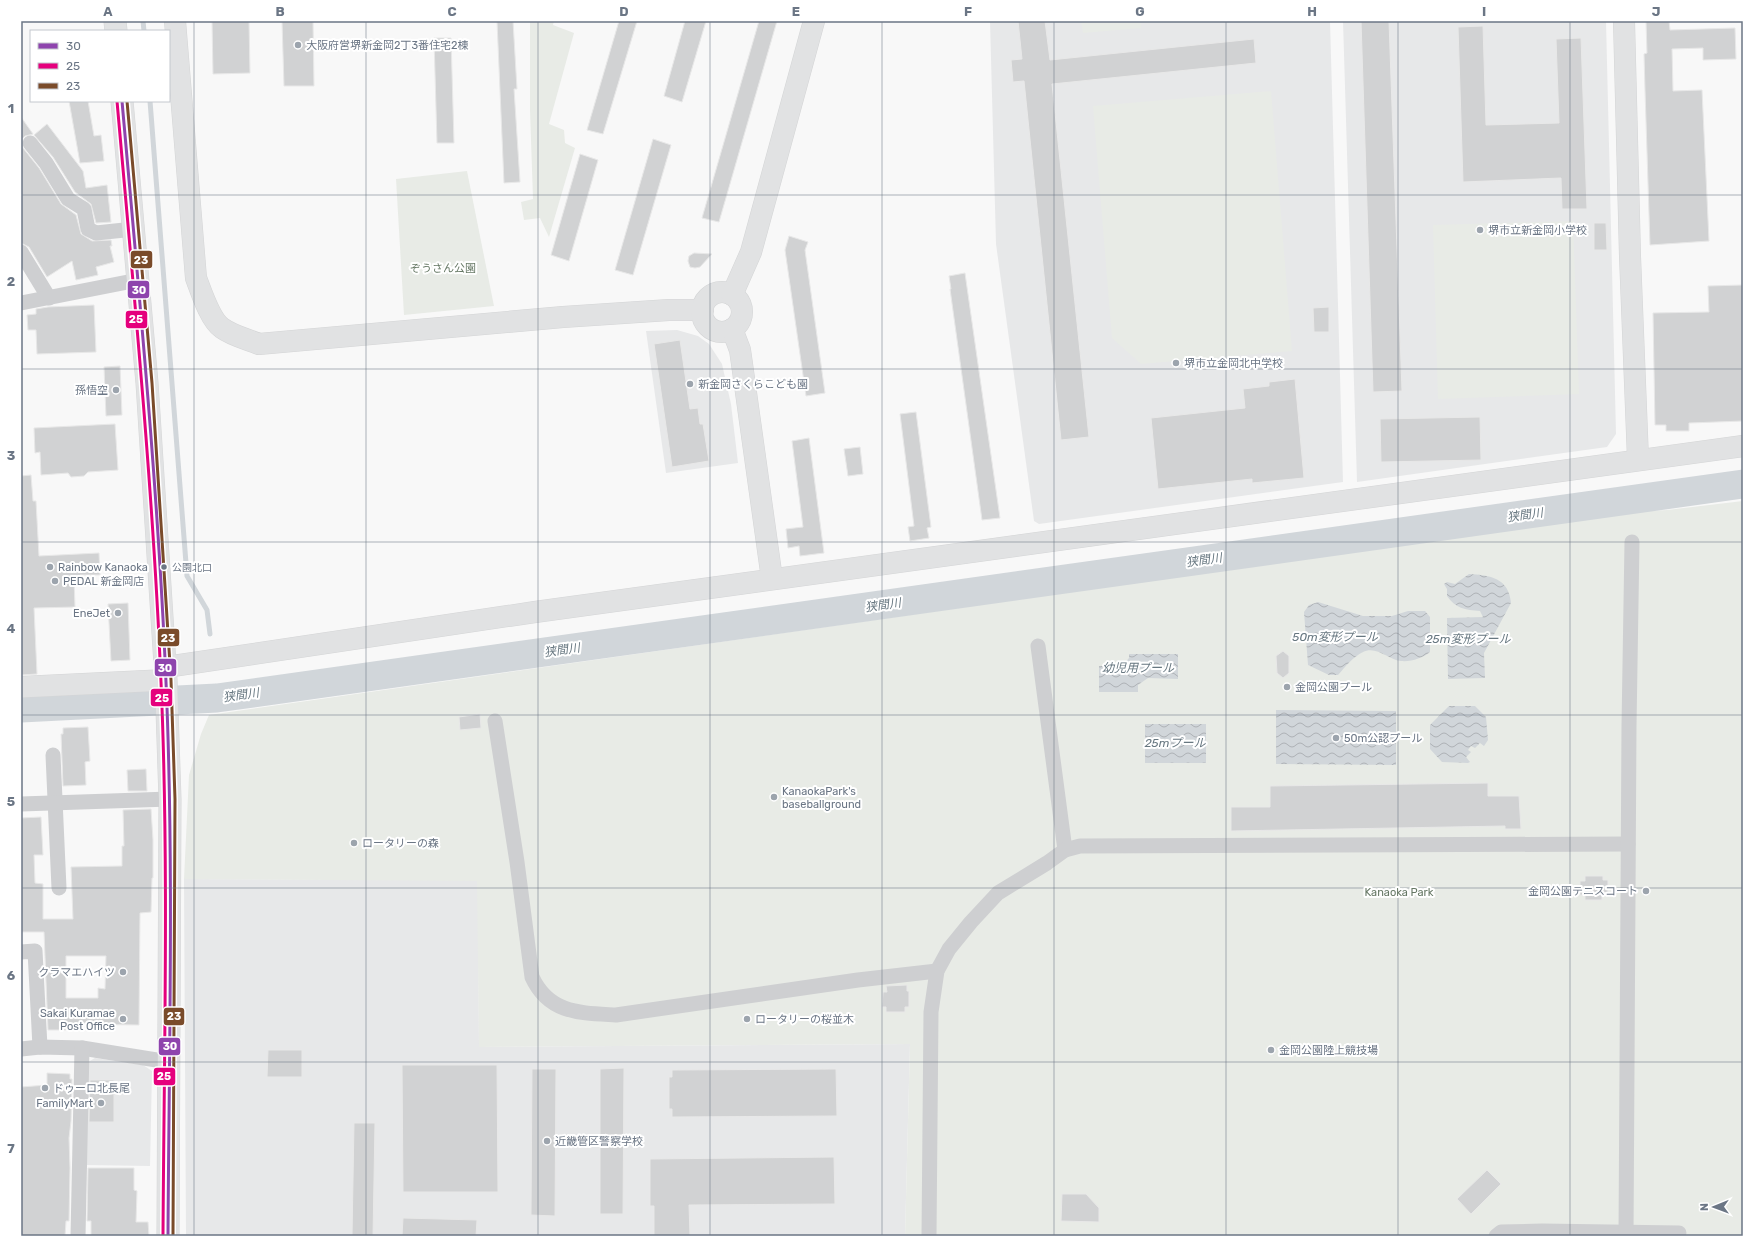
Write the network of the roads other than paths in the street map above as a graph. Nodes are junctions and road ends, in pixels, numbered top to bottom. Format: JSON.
{"nodes":[{"id":1,"x":175,"y":21,"type":"edge"},
{"id":2,"x":814,"y":21,"type":"edge"},
{"id":3,"x":1624,"y":21,"type":"edge"},
{"id":4,"x":122,"y":102,"type":"edge"},
{"id":5,"x":30,"y":143,"type":"dead end"},
{"id":6,"x":134,"y":229,"type":"junction"},
{"id":7,"x":21,"y":252,"type":"edge"},
{"id":8,"x":138,"y":280,"type":"junction"},
{"id":9,"x":732,"y":295,"type":"junction"},
{"id":10,"x":49,"y":298,"type":"junction"},
{"id":11,"x":21,"y":303,"type":"edge"},
{"id":12,"x":703,"y":310,"type":"junction"},
{"id":13,"x":732,"y":329,"type":"junction"},
{"id":14,"x":1743,"y":446,"type":"edge"},
{"id":15,"x":1638,"y":459,"type":"junction"},
{"id":16,"x":1632,"y":542,"type":"dead end"},
{"id":17,"x":772,"y":579,"type":"junction"},
{"id":18,"x":1038,"y":646,"type":"dead end"},
{"id":19,"x":166,"y":679,"type":"junction"},
{"id":20,"x":21,"y":687,"type":"edge"},
{"id":21,"x":495,"y":721,"type":"dead end"},
{"id":22,"x":53,"y":755,"type":"dead end"},
{"id":23,"x":170,"y":800,"type":"junction"},
{"id":24,"x":56,"y":803,"type":"junction"},
{"id":25,"x":21,"y":804,"type":"edge"},
{"id":26,"x":1628,"y":844,"type":"junction"},
{"id":27,"x":1065,"y":850,"type":"junction"},
{"id":28,"x":59,"y":888,"type":"dead end"},
{"id":29,"x":21,"y":952,"type":"edge"},
{"id":30,"x":937,"y":971,"type":"junction"},
{"id":31,"x":40,"y":1047,"type":"junction"},
{"id":32,"x":82,"y":1048,"type":"junction"},
{"id":33,"x":21,"y":1049,"type":"edge"},
{"id":34,"x":168,"y":1062,"type":"junction"},
{"id":35,"x":1679,"y":1233,"type":"dead end"},
{"id":36,"x":1626,"y":1234,"type":"edge"},
{"id":37,"x":78,"y":1236,"type":"edge"},
{"id":38,"x":168,"y":1236,"type":"edge"},
{"id":39,"x":929,"y":1236,"type":"edge"},
{"id":40,"x":1496,"y":1236,"type":"edge"}],
"edges":[{"from":1,"to":12,"type":"street"},
{"from":2,"to":9,"type":"street"},
{"from":3,"to":15,"type":"street"},
{"from":4,"to":6,"type":"main road"},
{"from":5,"to":6,"type":"street"},
{"from":6,"to":8,"type":"main road"},
{"from":7,"to":10,"type":"street"},
{"from":8,"to":10,"type":"street"},
{"from":8,"to":19,"type":"main road"},
{"from":9,"to":12,"type":"street"},
{"from":9,"to":13,"type":"street"},
{"from":10,"to":11,"type":"street"},
{"from":12,"to":13,"type":"street"},
{"from":13,"to":17,"type":"street"},
{"from":14,"to":15,"type":"street"},
{"from":15,"to":17,"type":"street"},
{"from":16,"to":26,"type":"street"},
{"from":17,"to":19,"type":"street"},
{"from":18,"to":27,"type":"street"},
{"from":19,"to":20,"type":"street"},
{"from":19,"to":23,"type":"main road"},
{"from":21,"to":30,"type":"street"},
{"from":22,"to":24,"type":"street"},
{"from":23,"to":24,"type":"street"},
{"from":23,"to":34,"type":"main road"},
{"from":24,"to":25,"type":"street"},
{"from":24,"to":28,"type":"street"},
{"from":26,"to":27,"type":"street"},
{"from":26,"to":36,"type":"street"},
{"from":27,"to":30,"type":"street"},
{"from":29,"to":31,"type":"street"},
{"from":30,"to":39,"type":"street"},
{"from":31,"to":32,"type":"street"},
{"from":31,"to":33,"type":"street"},
{"from":32,"to":34,"type":"street"},
{"from":32,"to":37,"type":"street"},
{"from":34,"to":38,"type":"main road"},
{"from":35,"to":36,"type":"street"},
{"from":36,"to":40,"type":"street"}]}
